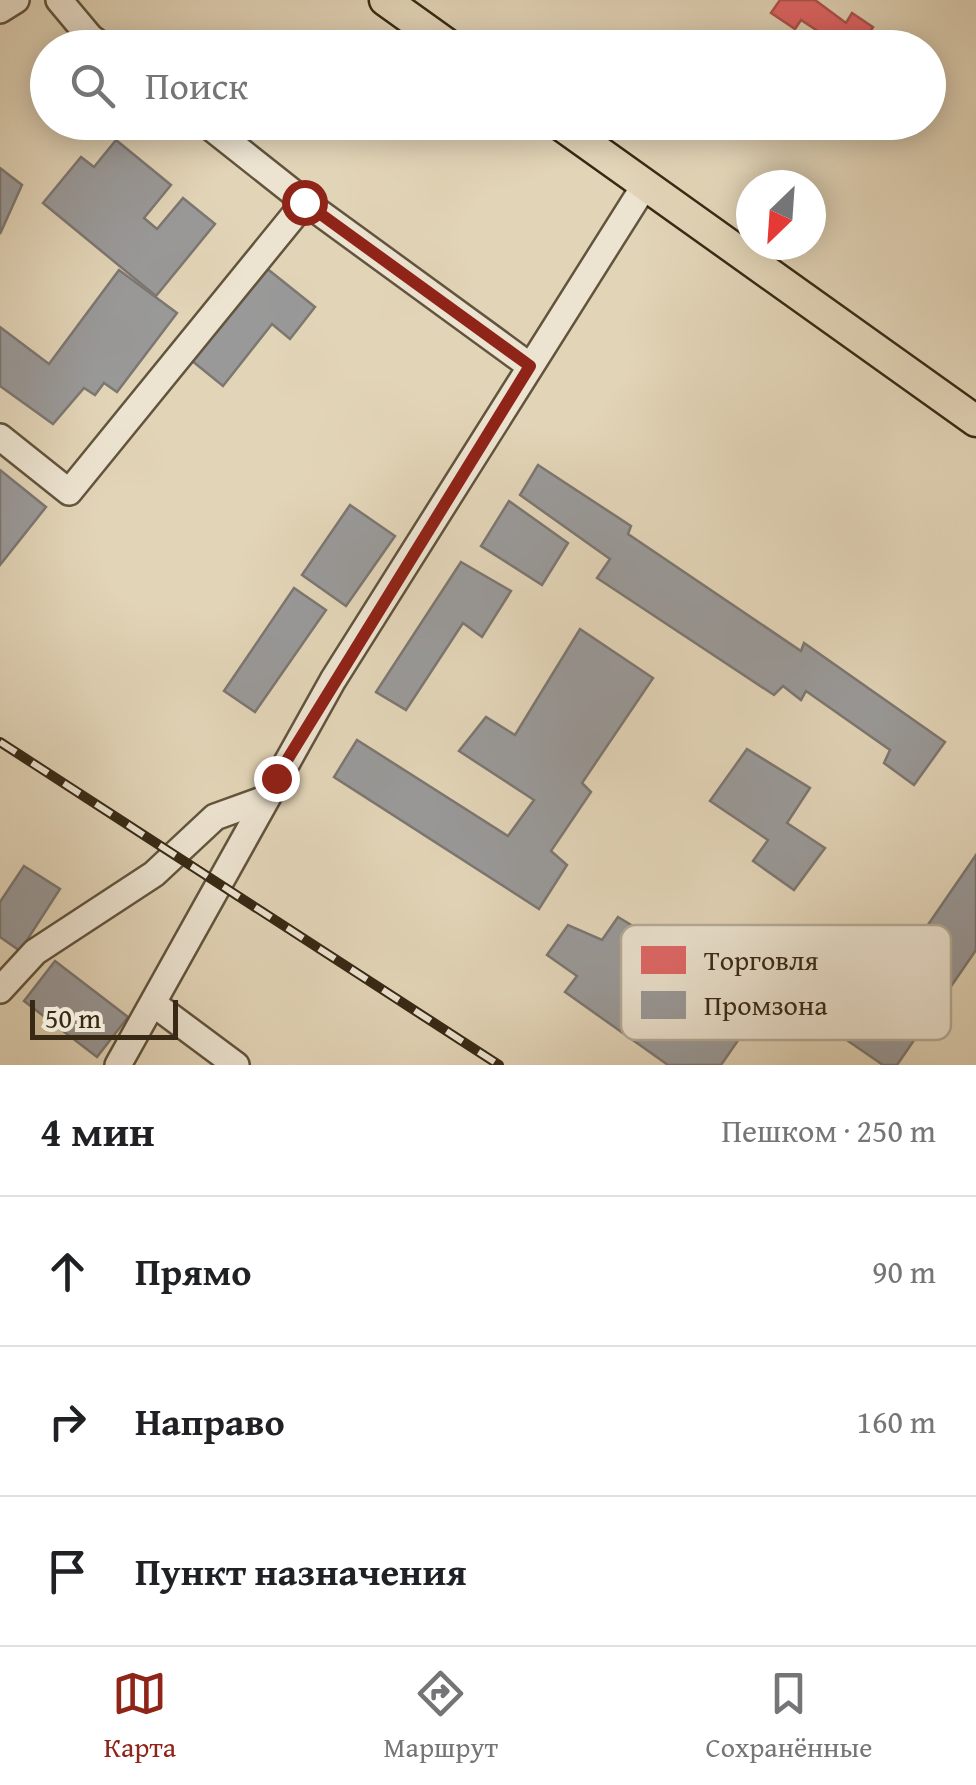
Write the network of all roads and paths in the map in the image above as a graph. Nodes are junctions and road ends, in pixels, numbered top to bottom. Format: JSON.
{"nodes":[{"id":1,"x":16,"y":0,"type":"edge"},
{"id":2,"x":59,"y":0,"type":"edge"},
{"id":3,"x":385,"y":0,"type":"edge"},
{"id":4,"x":0,"y":10,"type":"edge"},
{"id":5,"x":84,"y":30,"type":"edge"},
{"id":6,"x":427,"y":30,"type":"edge"},
{"id":7,"x":226,"y":140,"type":"edge"},
{"id":8,"x":583,"y":140,"type":"edge"},
{"id":9,"x":645,"y":185,"type":"junction"},
{"id":10,"x":304,"y":202,"type":"junction"},
{"id":11,"x":530,"y":366,"type":"junction"},
{"id":12,"x":976,"y":421,"type":"edge"},
{"id":13,"x":0,"y":437,"type":"edge"},
{"id":14,"x":262,"y":800,"type":"junction"},
{"id":15,"x":0,"y":990,"type":"edge"},
{"id":16,"x":154,"y":1004,"type":"junction"},
{"id":17,"x":118,"y":1065,"type":"edge"},
{"id":18,"x":236,"y":1065,"type":"edge"}],
"edges":[{"from":1,"to":4,"type":"lane"},
{"from":2,"to":5,"type":"lane"},
{"from":3,"to":6,"type":"main road"},
{"from":7,"to":10,"type":"lane"},
{"from":8,"to":9,"type":"main road"},
{"from":9,"to":11,"type":"lane"},
{"from":9,"to":12,"type":"main road"},
{"from":10,"to":11,"type":"lane"},
{"from":10,"to":13,"type":"lane"},
{"from":11,"to":14,"type":"lane"},
{"from":14,"to":15,"type":"lane"},
{"from":14,"to":16,"type":"lane"},
{"from":16,"to":17,"type":"lane"},
{"from":16,"to":18,"type":"lane"}]}
